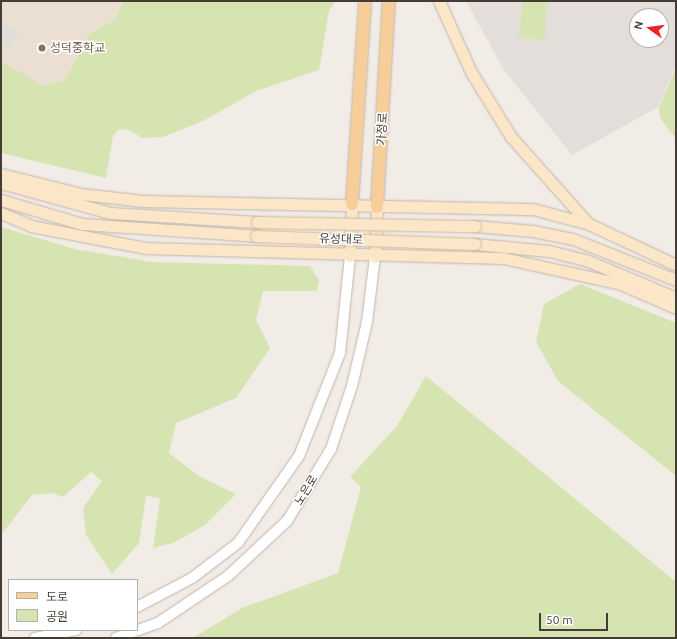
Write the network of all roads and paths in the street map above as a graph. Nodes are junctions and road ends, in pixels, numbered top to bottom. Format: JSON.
{"nodes":[{"id":1,"x":366,"y":1,"type":"edge"},
{"id":2,"x":389,"y":1,"type":"edge"},
{"id":3,"x":439,"y":1,"type":"edge"},
{"id":4,"x":1,"y":174,"type":"edge"},
{"id":5,"x":1,"y":183,"type":"edge"},
{"id":6,"x":1,"y":200,"type":"edge"},
{"id":7,"x":352,"y":204,"type":"junction"},
{"id":8,"x":377,"y":207,"type":"junction"},
{"id":9,"x":1,"y":213,"type":"edge"},
{"id":10,"x":589,"y":224,"type":"junction"},
{"id":11,"x":350,"y":256,"type":"junction"},
{"id":12,"x":375,"y":257,"type":"junction"},
{"id":13,"x":676,"y":265,"type":"edge"},
{"id":14,"x":676,"y":280,"type":"edge"},
{"id":15,"x":676,"y":298,"type":"edge"},
{"id":16,"x":676,"y":308,"type":"edge"},
{"id":17,"x":138,"y":606,"type":"edge"},
{"id":18,"x":138,"y":630,"type":"edge"},
{"id":19,"x":71,"y":631,"type":"edge"},
{"id":20,"x":136,"y":631,"type":"edge"},
{"id":21,"x":35,"y":638,"type":"edge"},
{"id":22,"x":116,"y":638,"type":"edge"}],
"edges":[{"from":1,"to":7,"type":"main road"},
{"from":2,"to":8,"type":"main road","name":"가정로"},
{"from":3,"to":10,"type":"main road"},
{"from":4,"to":7,"type":"main road"},
{"from":5,"to":14,"type":"main road","name":"유성대로","bridge":true},
{"from":6,"to":15,"type":"main road","name":"유성대로","bridge":true},
{"from":7,"to":8,"type":"main road"},
{"from":7,"to":11,"type":"main road","name":"노은로"},
{"from":8,"to":10,"type":"main road"},
{"from":8,"to":12,"type":"main road","name":"가정로"},
{"from":9,"to":11,"type":"main road"},
{"from":10,"to":13,"type":"main road"},
{"from":11,"to":12,"type":"main road"},
{"from":11,"to":17,"type":"street","name":"노은로"},
{"from":12,"to":16,"type":"main road"},
{"from":12,"to":18,"type":"street","name":"노은로"},
{"from":19,"to":21,"type":"street"},
{"from":20,"to":22,"type":"street","name":"노은로"}]}
